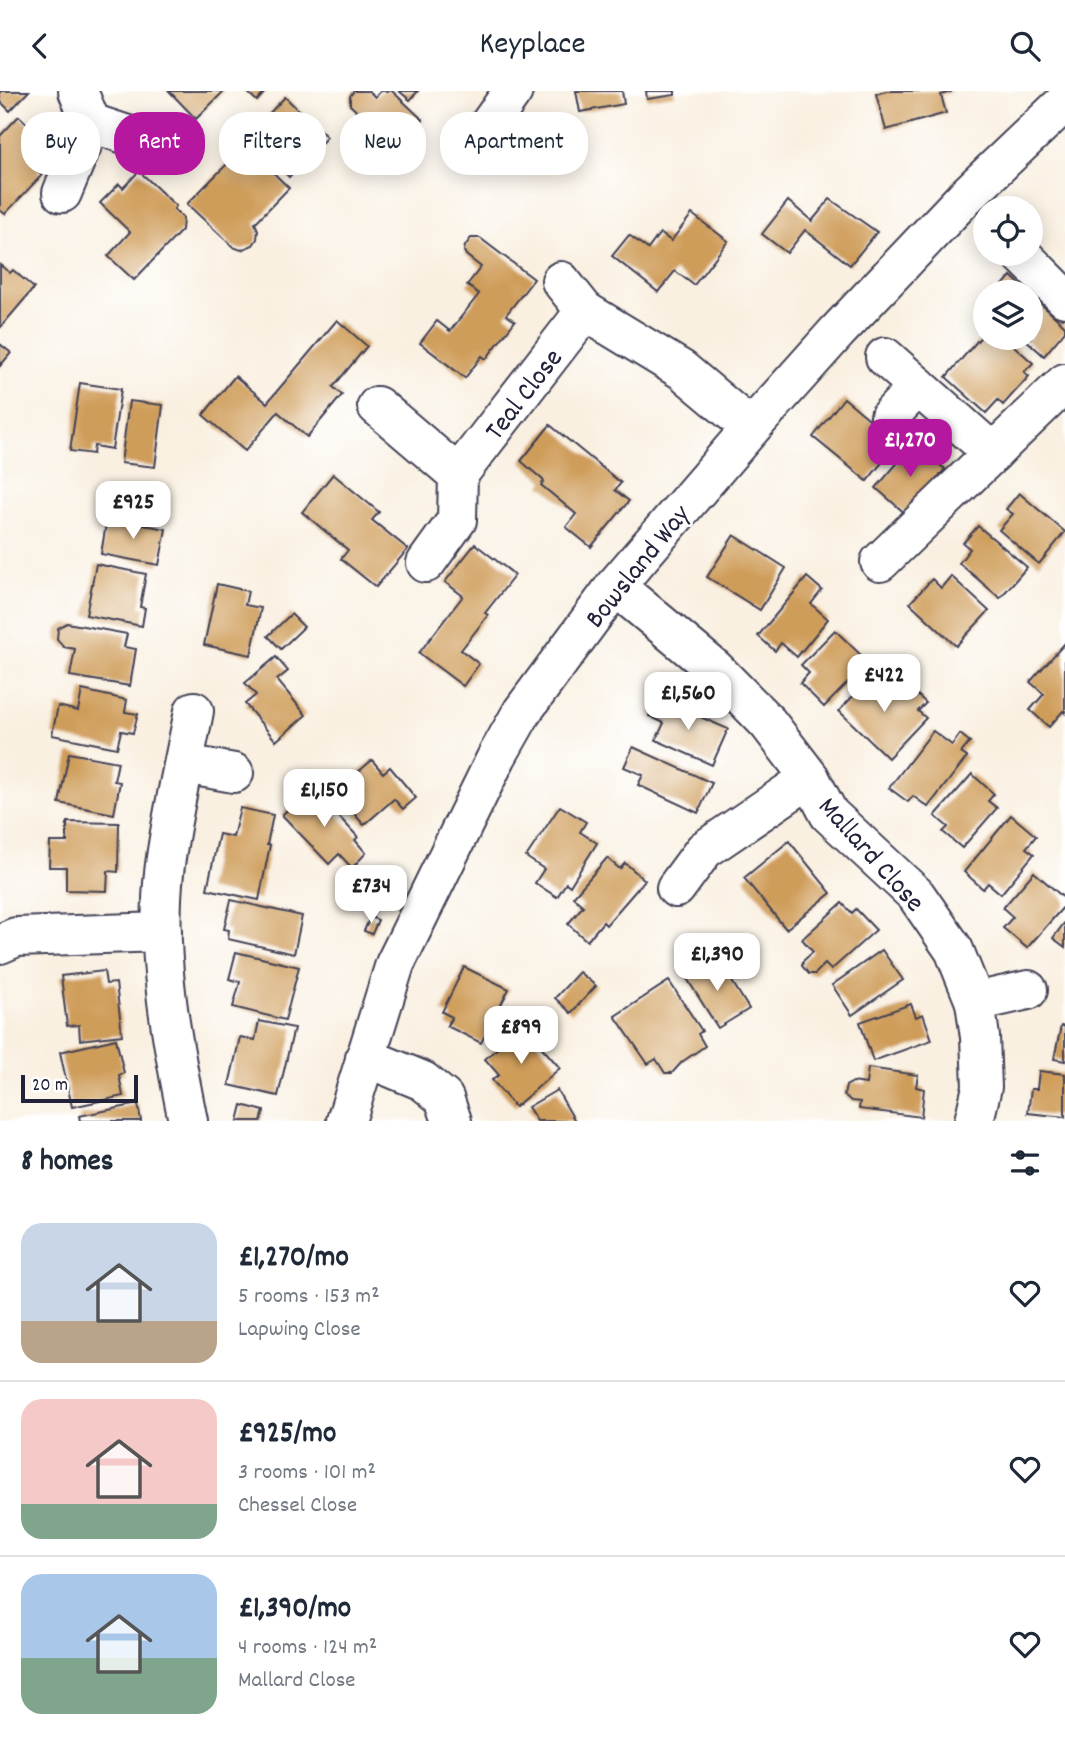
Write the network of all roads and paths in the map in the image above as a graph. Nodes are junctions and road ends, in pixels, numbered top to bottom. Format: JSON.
{"nodes":[{"id":1,"x":513,"y":91,"type":"edge"},
{"id":2,"x":1065,"y":102,"type":"edge"},
{"id":3,"x":84,"y":107,"type":"edge"},
{"id":4,"x":498,"y":112,"type":"edge"},
{"id":5,"x":114,"y":122,"type":"edge"},
{"id":6,"x":62,"y":193,"type":"dead end"},
{"id":7,"x":984,"y":196,"type":"edge"},
{"id":8,"x":973,"y":209,"type":"edge"},
{"id":9,"x":1033,"y":266,"type":"edge"},
{"id":10,"x":561,"y":281,"type":"dead end"},
{"id":11,"x":1065,"y":298,"type":"edge"},
{"id":12,"x":585,"y":311,"type":"junction"},
{"id":13,"x":885,"y":357,"type":"dead end"},
{"id":14,"x":1065,"y":383,"type":"edge"},
{"id":15,"x":918,"y":386,"type":"junction"},
{"id":16,"x":377,"y":407,"type":"dead end"},
{"id":17,"x":890,"y":416,"type":"dead end"},
{"id":18,"x":751,"y":428,"type":"junction"},
{"id":19,"x":993,"y":453,"type":"junction"},
{"id":20,"x":458,"y":475,"type":"junction"},
{"id":21,"x":880,"y":562,"type":"dead end"},
{"id":22,"x":426,"y":563,"type":"dead end"},
{"id":23,"x":615,"y":586,"type":"junction"},
{"id":24,"x":194,"y":711,"type":"dead end"},
{"id":25,"x":184,"y":764,"type":"junction"},
{"id":26,"x":234,"y":773,"type":"dead end"},
{"id":27,"x":810,"y":778,"type":"junction"},
{"id":28,"x":676,"y":888,"type":"dead end"},
{"id":29,"x":162,"y":932,"type":"junction"},
{"id":30,"x":0,"y":944,"type":"edge"},
{"id":31,"x":1028,"y":990,"type":"dead end"},
{"id":32,"x":975,"y":1002,"type":"junction"},
{"id":33,"x":365,"y":1056,"type":"junction"},
{"id":34,"x":188,"y":1121,"type":"edge"},
{"id":35,"x":346,"y":1121,"type":"edge"},
{"id":36,"x":453,"y":1121,"type":"edge"},
{"id":37,"x":974,"y":1121,"type":"edge"}],
"edges":[{"from":1,"to":4,"type":"street"},
{"from":2,"to":7,"type":"street","name":"Bowsland Way"},
{"from":3,"to":5,"type":"street"},
{"from":3,"to":6,"type":"street"},
{"from":8,"to":18,"type":"street","name":"Bowsland Way"},
{"from":9,"to":11,"type":"street"},
{"from":10,"to":12,"type":"street"},
{"from":12,"to":18,"type":"street"},
{"from":12,"to":20,"type":"street","name":"Teal Close"},
{"from":13,"to":15,"type":"street"},
{"from":14,"to":19,"type":"street"},
{"from":15,"to":17,"type":"street"},
{"from":15,"to":19,"type":"street"},
{"from":16,"to":20,"type":"street"},
{"from":18,"to":23,"type":"street","name":"Bowsland Way"},
{"from":19,"to":21,"type":"street"},
{"from":20,"to":22,"type":"street"},
{"from":23,"to":27,"type":"street","name":"Mallard Close"},
{"from":23,"to":33,"type":"street","name":"Bowsland Way"},
{"from":24,"to":25,"type":"street"},
{"from":25,"to":26,"type":"street"},
{"from":25,"to":29,"type":"street"},
{"from":27,"to":28,"type":"street","name":"Mallard Close"},
{"from":27,"to":32,"type":"street","name":"Mallard Close"},
{"from":29,"to":30,"type":"street"},
{"from":29,"to":34,"type":"street"},
{"from":31,"to":32,"type":"street"},
{"from":32,"to":37,"type":"street","name":"Mallard Close"},
{"from":33,"to":35,"type":"street","name":"Bowsland Way"},
{"from":33,"to":36,"type":"street"}]}
